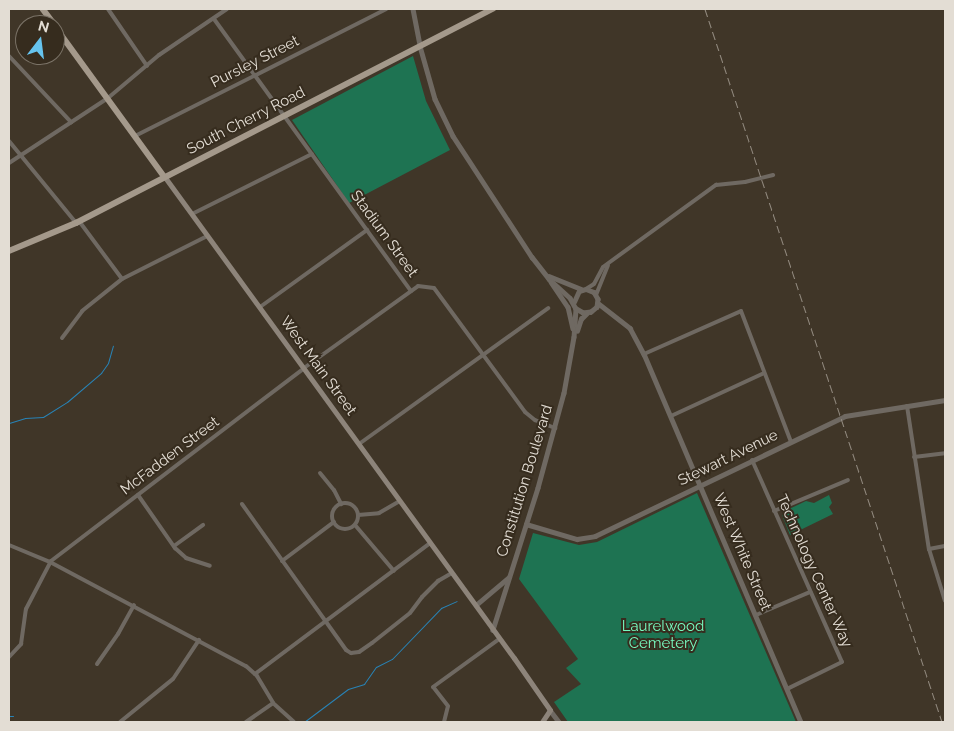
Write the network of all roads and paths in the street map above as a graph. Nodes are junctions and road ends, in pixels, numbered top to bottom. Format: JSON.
{"nodes":[{"id":1,"x":108,"y":9,"type":"edge"},
{"id":2,"x":227,"y":9,"type":"edge"},
{"id":3,"x":386,"y":9,"type":"edge"},
{"id":4,"x":413,"y":9,"type":"edge"},
{"id":5,"x":493,"y":9,"type":"edge"},
{"id":6,"x":214,"y":19,"type":"junction"},
{"id":7,"x":65,"y":39,"type":"edge"},
{"id":8,"x":420,"y":46,"type":"junction"},
{"id":9,"x":9,"y":56,"type":"edge"},
{"id":10,"x":147,"y":66,"type":"junction"},
{"id":11,"x":254,"y":75,"type":"junction"},
{"id":12,"x":108,"y":98,"type":"junction"},
{"id":13,"x":283,"y":115,"type":"junction"},
{"id":14,"x":71,"y":122,"type":"junction"},
{"id":15,"x":135,"y":136,"type":"junction"},
{"id":16,"x":9,"y":141,"type":"edge"},
{"id":17,"x":21,"y":154,"type":"junction"},
{"id":18,"x":312,"y":154,"type":"junction"},
{"id":19,"x":9,"y":163,"type":"edge"},
{"id":20,"x":773,"y":175,"type":"dead end"},
{"id":21,"x":164,"y":176,"type":"junction"},
{"id":22,"x":192,"y":214,"type":"junction"},
{"id":23,"x":77,"y":222,"type":"junction"},
{"id":24,"x":367,"y":230,"type":"junction"},
{"id":25,"x":207,"y":236,"type":"junction"},
{"id":26,"x":9,"y":251,"type":"edge"},
{"id":27,"x":608,"y":265,"type":"junction"},
{"id":28,"x":544,"y":273,"type":"junction"},
{"id":29,"x":122,"y":278,"type":"junction"},
{"id":30,"x":549,"y":279,"type":"junction"},
{"id":31,"x":584,"y":289,"type":"junction"},
{"id":32,"x":411,"y":291,"type":"junction"},
{"id":33,"x":596,"y":295,"type":"junction"},
{"id":34,"x":574,"y":302,"type":"junction"},
{"id":35,"x":598,"y":303,"type":"junction"},
{"id":36,"x":260,"y":307,"type":"junction"},
{"id":37,"x":548,"y":308,"type":"dead end"},
{"id":38,"x":576,"y":309,"type":"junction"},
{"id":39,"x":593,"y":311,"type":"junction"},
{"id":40,"x":587,"y":313,"type":"junction"},
{"id":41,"x":616,"y":316,"type":"junction"},
{"id":42,"x":574,"y":335,"type":"junction"},
{"id":43,"x":62,"y":338,"type":"dead end"},
{"id":44,"x":483,"y":354,"type":"junction"},
{"id":45,"x":644,"y":354,"type":"junction"},
{"id":46,"x":304,"y":368,"type":"junction"},
{"id":47,"x":764,"y":373,"type":"junction"},
{"id":48,"x":945,"y":400,"type":"edge"},
{"id":49,"x":907,"y":406,"type":"junction"},
{"id":50,"x":671,"y":416,"type":"junction"},
{"id":51,"x":555,"y":428,"type":"junction"},
{"id":52,"x":790,"y":442,"type":"junction"},
{"id":53,"x":359,"y":444,"type":"junction"},
{"id":54,"x":945,"y":453,"type":"edge"},
{"id":55,"x":914,"y":457,"type":"junction"},
{"id":56,"x":752,"y":460,"type":"junction"},
{"id":57,"x":320,"y":473,"type":"dead end"},
{"id":58,"x":848,"y":480,"type":"dead end"},
{"id":59,"x":700,"y":485,"type":"junction"},
{"id":60,"x":138,"y":495,"type":"junction"},
{"id":61,"x":400,"y":501,"type":"junction"},
{"id":62,"x":242,"y":504,"type":"dead end"},
{"id":63,"x":341,"y":504,"type":"junction"},
{"id":64,"x":774,"y":511,"type":"junction"},
{"id":65,"x":358,"y":516,"type":"junction"},
{"id":66,"x":334,"y":522,"type":"junction"},
{"id":67,"x":526,"y":524,"type":"junction"},
{"id":68,"x":203,"y":525,"type":"dead end"},
{"id":69,"x":355,"y":525,"type":"junction"},
{"id":70,"x":430,"y":543,"type":"junction"},
{"id":71,"x":9,"y":544,"type":"edge"},
{"id":72,"x":174,"y":546,"type":"junction"},
{"id":73,"x":945,"y":546,"type":"edge"},
{"id":74,"x":928,"y":549,"type":"junction"},
{"id":75,"x":50,"y":562,"type":"junction"},
{"id":76,"x":282,"y":562,"type":"junction"},
{"id":77,"x":210,"y":566,"type":"dead end"},
{"id":78,"x":394,"y":571,"type":"junction"},
{"id":79,"x":452,"y":573,"type":"junction"},
{"id":80,"x":510,"y":576,"type":"junction"},
{"id":81,"x":810,"y":592,"type":"junction"},
{"id":82,"x":945,"y":601,"type":"edge"},
{"id":83,"x":134,"y":605,"type":"junction"},
{"id":84,"x":476,"y":605,"type":"junction"},
{"id":85,"x":756,"y":615,"type":"junction"},
{"id":86,"x":326,"y":621,"type":"junction"},
{"id":87,"x":493,"y":630,"type":"junction"},
{"id":88,"x":499,"y":638,"type":"junction"},
{"id":89,"x":199,"y":640,"type":"junction"},
{"id":90,"x":9,"y":656,"type":"edge"},
{"id":91,"x":97,"y":664,"type":"dead end"},
{"id":92,"x":255,"y":674,"type":"junction"},
{"id":93,"x":787,"y":689,"type":"junction"},
{"id":94,"x":273,"y":703,"type":"junction"},
{"id":95,"x":550,"y":710,"type":"junction"},
{"id":96,"x":120,"y":722,"type":"edge"},
{"id":97,"x":246,"y":722,"type":"edge"},
{"id":98,"x":294,"y":722,"type":"edge"},
{"id":99,"x":444,"y":722,"type":"edge"},
{"id":100,"x":542,"y":722,"type":"edge"},
{"id":101,"x":559,"y":722,"type":"edge"},
{"id":102,"x":801,"y":722,"type":"edge"}],
"edges":[{"from":1,"to":10,"type":"street"},
{"from":2,"to":6,"type":"street"},
{"from":3,"to":11,"type":"street","name":"Pursley Street"},
{"from":4,"to":8,"type":"street"},
{"from":5,"to":8,"type":"main road","name":"South Cherry Road"},
{"from":6,"to":10,"type":"street"},
{"from":6,"to":11,"type":"street","name":"Stadium Street"},
{"from":7,"to":12,"type":"main road","name":"West Main Street"},
{"from":8,"to":13,"type":"main road","name":"South Cherry Road"},
{"from":8,"to":28,"type":"street"},
{"from":9,"to":14,"type":"street"},
{"from":10,"to":12,"type":"street"},
{"from":11,"to":13,"type":"street","name":"Stadium Street"},
{"from":11,"to":15,"type":"street","name":"Pursley Street"},
{"from":12,"to":14,"type":"street"},
{"from":12,"to":15,"type":"main road","name":"West Main Street"},
{"from":13,"to":18,"type":"street","name":"Stadium Street"},
{"from":13,"to":21,"type":"main road","name":"South Cherry Road"},
{"from":14,"to":17,"type":"street"},
{"from":15,"to":21,"type":"main road","name":"West Main Street"},
{"from":16,"to":17,"type":"street"},
{"from":17,"to":19,"type":"street"},
{"from":17,"to":23,"type":"street"},
{"from":18,"to":22,"type":"street"},
{"from":18,"to":24,"type":"street","name":"Stadium Street"},
{"from":20,"to":27,"type":"street"},
{"from":21,"to":22,"type":"main road","name":"West Main Street"},
{"from":21,"to":23,"type":"main road","name":"South Cherry Road"},
{"from":22,"to":25,"type":"main road","name":"West Main Street"},
{"from":23,"to":26,"type":"main road","name":"South Cherry Road"},
{"from":23,"to":29,"type":"street"},
{"from":24,"to":32,"type":"street","name":"Stadium Street"},
{"from":24,"to":36,"type":"street"},
{"from":25,"to":29,"type":"street"},
{"from":25,"to":36,"type":"main road","name":"West Main Street"},
{"from":27,"to":31,"type":"street"},
{"from":27,"to":33,"type":"street"},
{"from":28,"to":30,"type":"street"},
{"from":28,"to":31,"type":"street"},
{"from":29,"to":43,"type":"street"},
{"from":30,"to":34,"type":"street"},
{"from":30,"to":42,"type":"street"},
{"from":31,"to":33,"type":"street"},
{"from":31,"to":34,"type":"street"},
{"from":32,"to":44,"type":"street","name":"Stadium Street"},
{"from":32,"to":46,"type":"street","name":"McFadden Street"},
{"from":33,"to":35,"type":"street"},
{"from":34,"to":38,"type":"street","name":"Constitution Boulevard"},
{"from":35,"to":39,"type":"street"},
{"from":35,"to":41,"type":"street","name":"West White Street"},
{"from":36,"to":46,"type":"main road","name":"West Main Street"},
{"from":37,"to":44,"type":"street"},
{"from":38,"to":40,"type":"street"},
{"from":38,"to":42,"type":"street","name":"Constitution Boulevard"},
{"from":39,"to":40,"type":"street"},
{"from":39,"to":41,"type":"street"},
{"from":40,"to":42,"type":"street","name":"Constitution Boulevard"},
{"from":41,"to":45,"type":"street","name":"West White Street"},
{"from":42,"to":51,"type":"street","name":"Constitution Boulevard"},
{"from":44,"to":51,"type":"street","name":"Stadium Street"},
{"from":44,"to":53,"type":"street"},
{"from":45,"to":47,"type":"street"},
{"from":45,"to":50,"type":"street","name":"West White Street"},
{"from":46,"to":53,"type":"main road","name":"West Main Street"},
{"from":46,"to":60,"type":"street","name":"McFadden Street"},
{"from":47,"to":50,"type":"street"},
{"from":47,"to":52,"type":"street"},
{"from":48,"to":49,"type":"street","name":"Stewart Avenue"},
{"from":49,"to":52,"type":"street","name":"Stewart Avenue"},
{"from":49,"to":55,"type":"street"},
{"from":50,"to":59,"type":"street","name":"West White Street"},
{"from":51,"to":67,"type":"street","name":"Constitution Boulevard"},
{"from":52,"to":56,"type":"street","name":"Stewart Avenue"},
{"from":53,"to":61,"type":"main road","name":"West Main Street"},
{"from":54,"to":55,"type":"street"},
{"from":55,"to":74,"type":"street"},
{"from":56,"to":59,"type":"street","name":"Stewart Avenue"},
{"from":56,"to":64,"type":"street","name":"Technology Center Way"},
{"from":57,"to":63,"type":"street"},
{"from":58,"to":64,"type":"street"},
{"from":59,"to":67,"type":"street","name":"Stewart Avenue"},
{"from":59,"to":85,"type":"street","name":"West White Street"},
{"from":60,"to":72,"type":"street"},
{"from":60,"to":75,"type":"street","name":"McFadden Street"},
{"from":61,"to":65,"type":"street"},
{"from":61,"to":70,"type":"main road","name":"West Main Street"},
{"from":62,"to":76,"type":"street"},
{"from":63,"to":65,"type":"street"},
{"from":63,"to":66,"type":"street"},
{"from":64,"to":81,"type":"street","name":"Technology Center Way"},
{"from":65,"to":69,"type":"street"},
{"from":66,"to":69,"type":"street"},
{"from":66,"to":76,"type":"street"},
{"from":67,"to":80,"type":"street","name":"Constitution Boulevard"},
{"from":68,"to":72,"type":"street"},
{"from":69,"to":78,"type":"street"},
{"from":70,"to":78,"type":"street"},
{"from":70,"to":79,"type":"main road","name":"West Main Street"},
{"from":71,"to":75,"type":"street"},
{"from":72,"to":77,"type":"street"},
{"from":73,"to":74,"type":"street"},
{"from":74,"to":82,"type":"street"},
{"from":75,"to":83,"type":"street"},
{"from":75,"to":90,"type":"street"},
{"from":76,"to":86,"type":"street"},
{"from":78,"to":86,"type":"street"},
{"from":79,"to":84,"type":"main road","name":"West Main Street"},
{"from":79,"to":86,"type":"street"},
{"from":80,"to":84,"type":"street"},
{"from":80,"to":87,"type":"street","name":"Constitution Boulevard"},
{"from":81,"to":85,"type":"street"},
{"from":81,"to":93,"type":"street","name":"Technology Center Way"},
{"from":83,"to":89,"type":"street"},
{"from":83,"to":91,"type":"street"},
{"from":84,"to":87,"type":"main road","name":"West Main Street"},
{"from":85,"to":93,"type":"street","name":"West White Street"},
{"from":86,"to":92,"type":"street"},
{"from":87,"to":88,"type":"main road","name":"West Main Street"},
{"from":88,"to":95,"type":"main road","name":"West Main Street"},
{"from":88,"to":99,"type":"street"},
{"from":89,"to":92,"type":"street"},
{"from":89,"to":96,"type":"street"},
{"from":92,"to":94,"type":"street"},
{"from":93,"to":102,"type":"street","name":"West White Street"},
{"from":94,"to":97,"type":"street"},
{"from":94,"to":98,"type":"street"},
{"from":95,"to":100,"type":"main road"},
{"from":95,"to":101,"type":"street","name":"West Main Street"}]}
